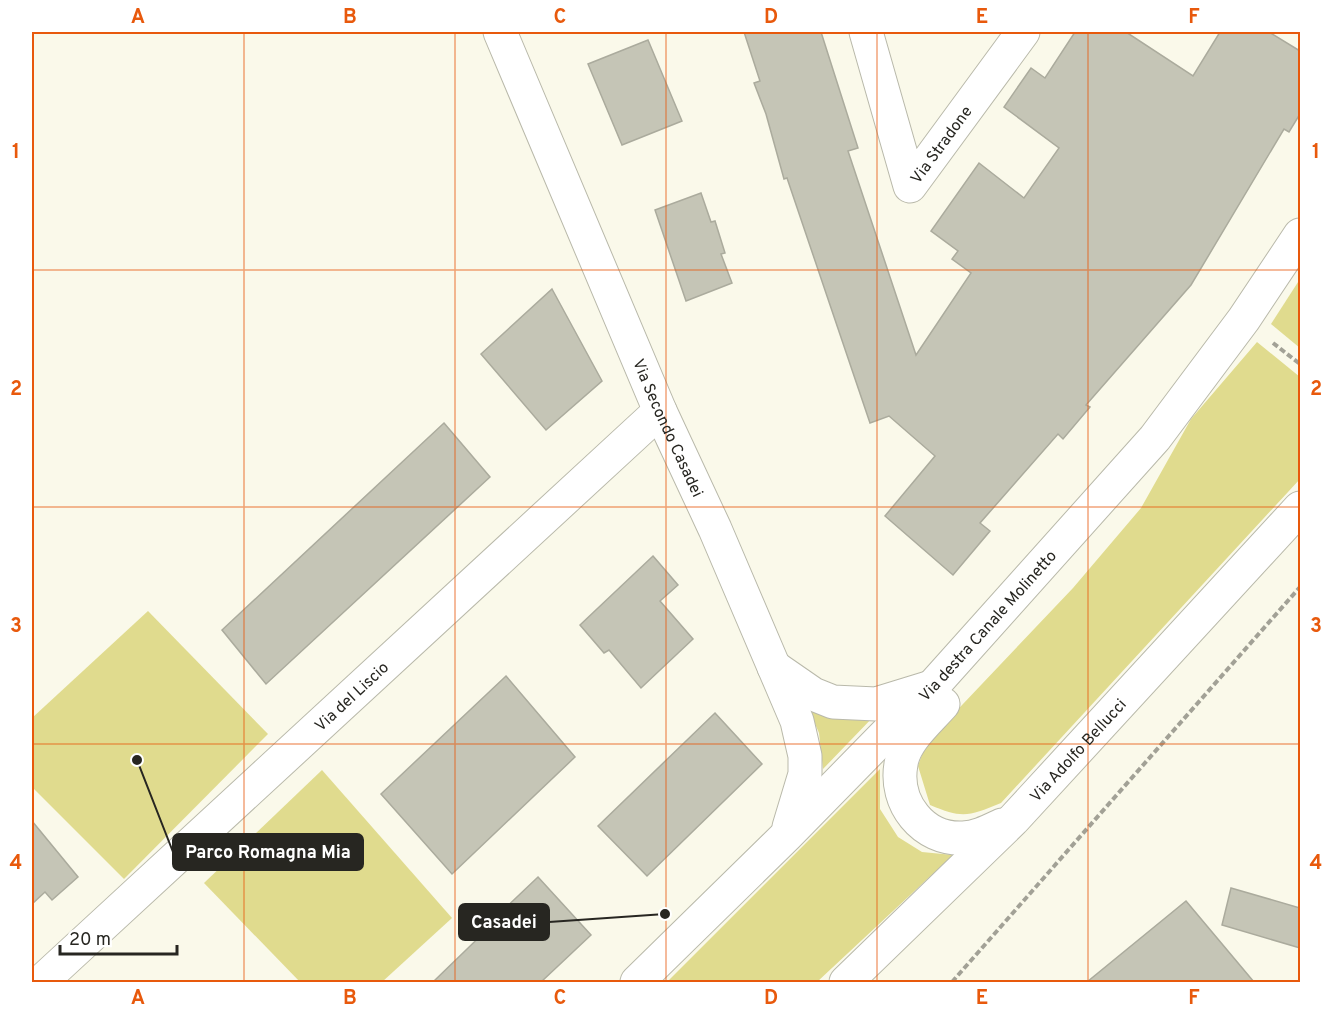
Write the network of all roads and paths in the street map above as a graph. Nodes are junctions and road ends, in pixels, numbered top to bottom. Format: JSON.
{"nodes":[{"id":1,"x":500,"y":32,"type":"edge"},
{"id":2,"x":867,"y":32,"type":"edge"},
{"id":3,"x":1023,"y":32,"type":"edge"},
{"id":4,"x":1300,"y":236,"type":"edge"},
{"id":5,"x":660,"y":411,"type":"junction"},
{"id":6,"x":1155,"y":438,"type":"junction"},
{"id":7,"x":1300,"y":508,"type":"edge"},
{"id":8,"x":1300,"y":587,"type":"edge"},
{"id":9,"x":774,"y":667,"type":"junction"},
{"id":10,"x":932,"y":687,"type":"junction"},
{"id":11,"x":1013,"y":820,"type":"junction"},
{"id":12,"x":786,"y":834,"type":"junction"},
{"id":13,"x":41,"y":982,"type":"edge"},
{"id":14,"x":637,"y":982,"type":"edge"},
{"id":15,"x":846,"y":982,"type":"edge"},
{"id":16,"x":952,"y":982,"type":"edge"}],
"edges":[{"from":1,"to":5,"type":"street","name":"Via Secondo Casadei"},
{"from":2,"to":3,"type":"street","name":"Via Stradone"},
{"from":4,"to":6,"type":"street","name":"Via destra Canale Molinetto"},
{"from":5,"to":9,"type":"street","name":"Via Secondo Casadei"},
{"from":5,"to":13,"type":"street","name":"Via del Liscio"},
{"from":6,"to":10,"type":"street","name":"Via destra Canale Molinetto"},
{"from":6,"to":11,"type":"street"},
{"from":7,"to":11,"type":"street","name":"Via Adolfo Bellucci"},
{"from":8,"to":16,"type":"path"},
{"from":9,"to":10,"type":"street"},
{"from":9,"to":12,"type":"street","name":"Via Secondo Casadei"},
{"from":10,"to":12,"type":"street","name":"Via destra Canale Molinetto"},
{"from":11,"to":15,"type":"street","name":"Via Adolfo Bellucci"},
{"from":12,"to":14,"type":"street","name":"Via destra Canale Molinetto"}]}
